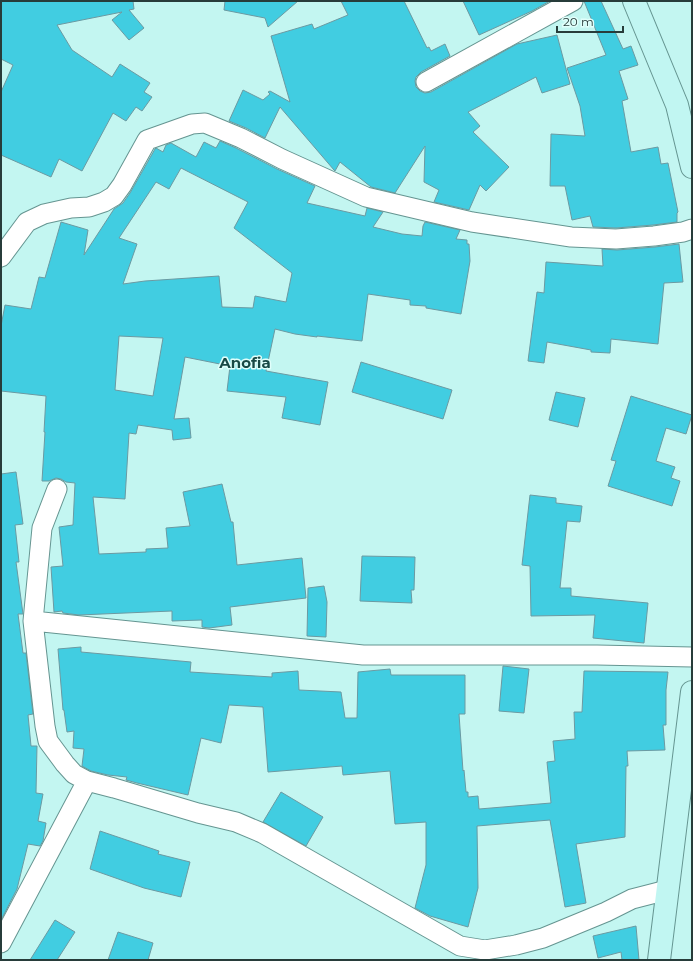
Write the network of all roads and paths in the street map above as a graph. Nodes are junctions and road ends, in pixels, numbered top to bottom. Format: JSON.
{"nodes":[{"id":1,"x":573,"y":1,"type":"edge"},
{"id":2,"x":634,"y":1,"type":"edge"},
{"id":3,"x":426,"y":82,"type":"dead end"},
{"id":4,"x":692,"y":166,"type":"edge"},
{"id":5,"x":692,"y":229,"type":"edge"},
{"id":6,"x":1,"y":257,"type":"edge"},
{"id":7,"x":57,"y":489,"type":"dead end"},
{"id":8,"x":33,"y":621,"type":"junction"},
{"id":9,"x":692,"y":657,"type":"edge"},
{"id":10,"x":692,"y":692,"type":"edge"},
{"id":11,"x":87,"y":781,"type":"junction"},
{"id":12,"x":667,"y":890,"type":"junction"},
{"id":13,"x":1,"y":943,"type":"edge"},
{"id":14,"x":659,"y":960,"type":"edge"}],
"edges":[{"from":1,"to":3,"type":"street"},
{"from":2,"to":4,"type":"main road"},
{"from":5,"to":6,"type":"street"},
{"from":7,"to":8,"type":"street"},
{"from":8,"to":9,"type":"street"},
{"from":8,"to":11,"type":"street"},
{"from":10,"to":12,"type":"main road"},
{"from":11,"to":12,"type":"street"},
{"from":11,"to":13,"type":"street"},
{"from":12,"to":14,"type":"main road"}]}
